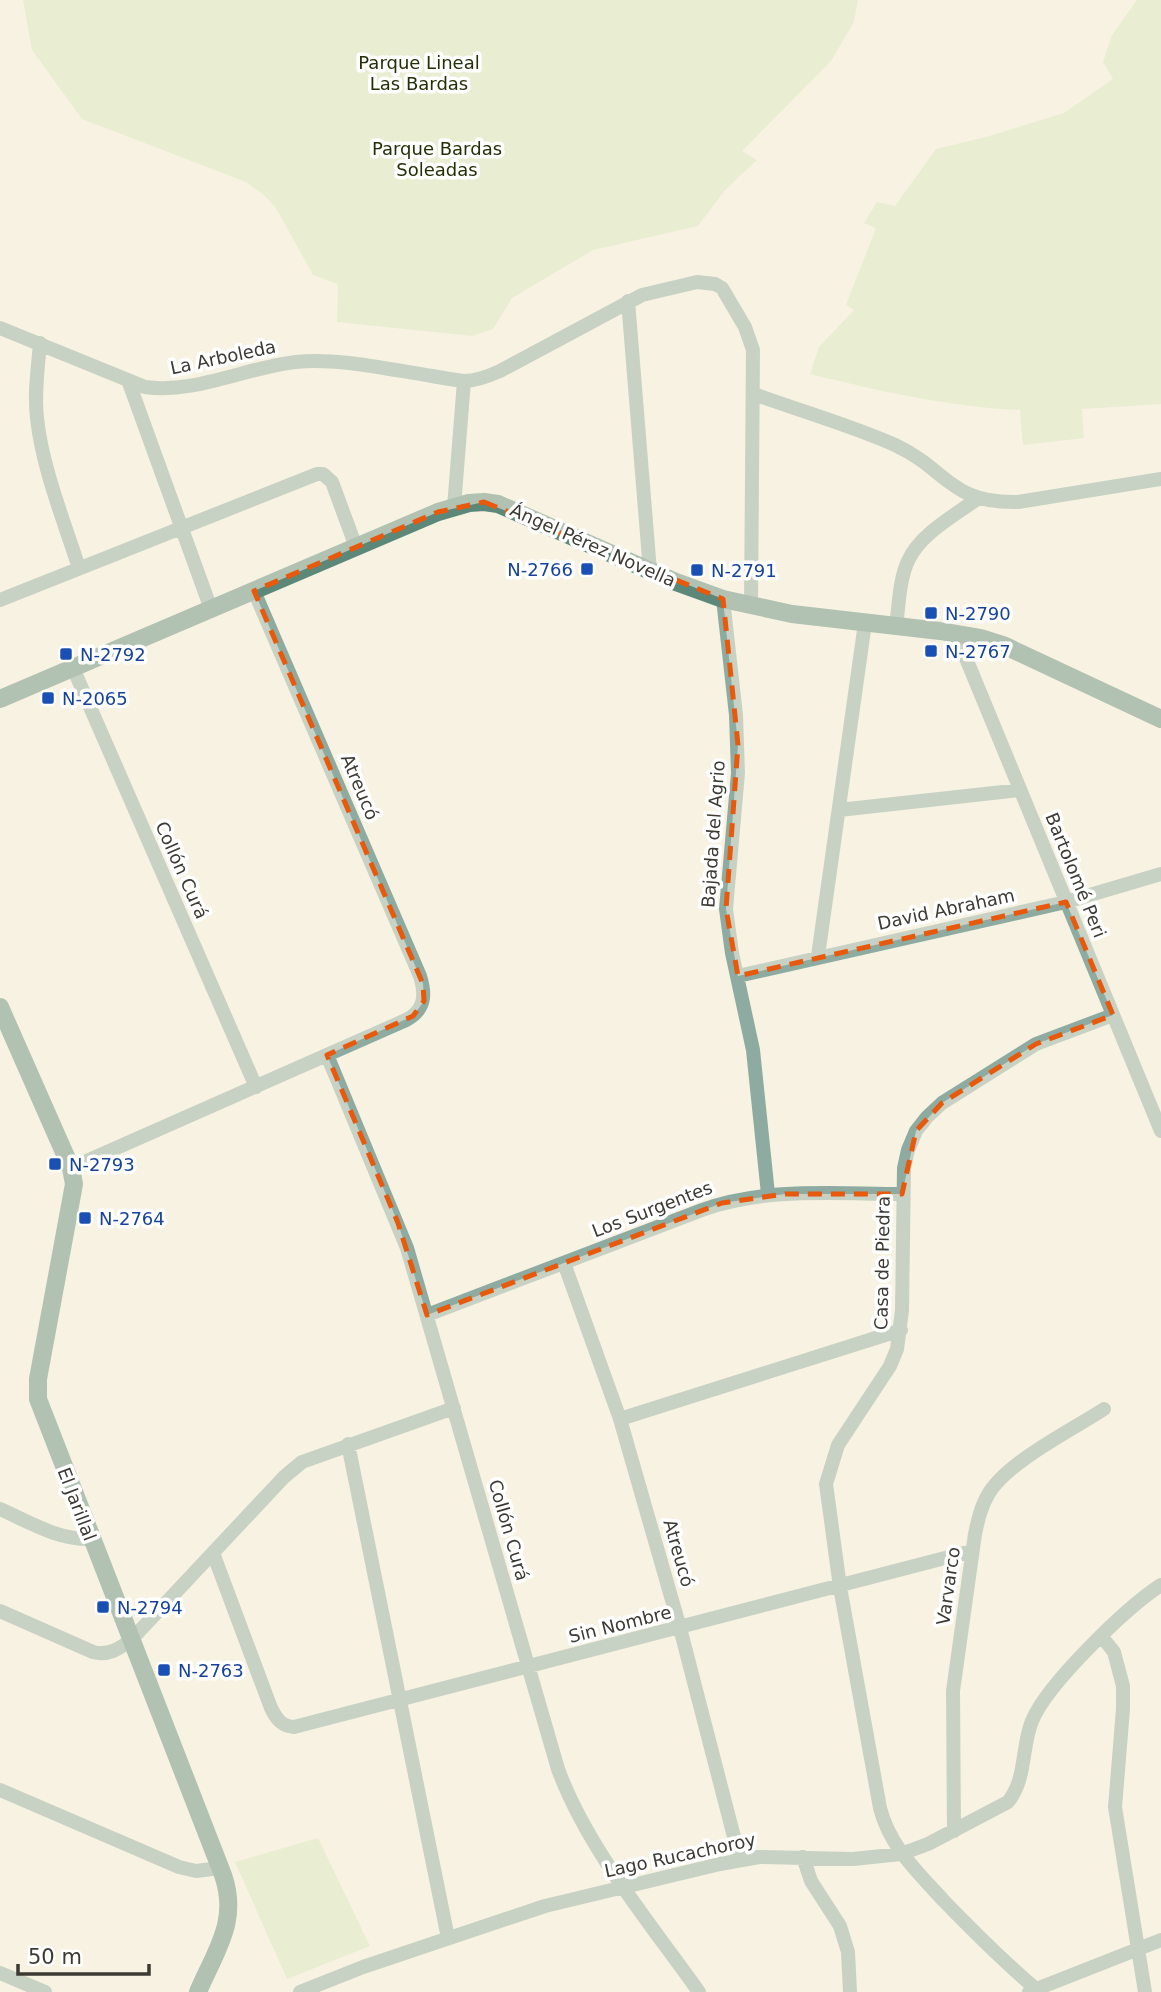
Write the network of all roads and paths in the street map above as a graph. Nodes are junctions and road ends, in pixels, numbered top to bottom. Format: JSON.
{"nodes":[{"id":1,"x":628,"y":301,"type":"junction"},
{"id":2,"x":0,"y":328,"type":"edge"},
{"id":3,"x":40,"y":343,"type":"junction"},
{"id":4,"x":128,"y":380,"type":"junction"},
{"id":5,"x":464,"y":381,"type":"junction"},
{"id":6,"x":754,"y":394,"type":"junction"},
{"id":7,"x":1161,"y":480,"type":"edge"},
{"id":8,"x":977,"y":499,"type":"junction"},
{"id":9,"x":454,"y":507,"type":"junction"},
{"id":10,"x":181,"y":527,"type":"junction"},
{"id":11,"x":356,"y":547,"type":"junction"},
{"id":12,"x":79,"y":568,"type":"junction"},
{"id":13,"x":650,"y":571,"type":"junction"},
{"id":14,"x":254,"y":591,"type":"junction"},
{"id":15,"x":723,"y":599,"type":"junction"},
{"id":16,"x":0,"y":600,"type":"edge"},
{"id":17,"x":751,"y":606,"type":"junction"},
{"id":18,"x":211,"y":609,"type":"junction"},
{"id":19,"x":865,"y":622,"type":"junction"},
{"id":20,"x":896,"y":626,"type":"junction"},
{"id":21,"x":956,"y":634,"type":"junction"},
{"id":22,"x":73,"y":668,"type":"junction"},
{"id":23,"x":0,"y":699,"type":"edge"},
{"id":24,"x":1160,"y":716,"type":"edge"},
{"id":25,"x":1020,"y":790,"type":"junction"},
{"id":26,"x":839,"y":810,"type":"junction"},
{"id":27,"x":1161,"y":874,"type":"edge"},
{"id":28,"x":1066,"y":902,"type":"junction"},
{"id":29,"x":818,"y":956,"type":"junction"},
{"id":30,"x":738,"y":976,"type":"junction"},
{"id":31,"x":0,"y":1007,"type":"edge"},
{"id":32,"x":1113,"y":1015,"type":"junction"},
{"id":33,"x":327,"y":1055,"type":"junction"},
{"id":34,"x":256,"y":1087,"type":"junction"},
{"id":35,"x":1161,"y":1131,"type":"edge"},
{"id":36,"x":71,"y":1168,"type":"junction"},
{"id":37,"x":768,"y":1194,"type":"junction"},
{"id":38,"x":902,"y":1194,"type":"junction"},
{"id":39,"x":564,"y":1263,"type":"junction"},
{"id":40,"x":427,"y":1315,"type":"junction"},
{"id":41,"x":901,"y":1330,"type":"junction"},
{"id":42,"x":454,"y":1408,"type":"junction"},
{"id":43,"x":1104,"y":1409,"type":"dead end"},
{"id":44,"x":620,"y":1419,"type":"junction"},
{"id":45,"x":348,"y":1444,"type":"junction"},
{"id":46,"x":0,"y":1508,"type":"edge"},
{"id":47,"x":91,"y":1539,"type":"junction"},
{"id":48,"x":972,"y":1551,"type":"junction"},
{"id":49,"x":213,"y":1553,"type":"junction"},
{"id":50,"x":1161,"y":1585,"type":"edge"},
{"id":51,"x":840,"y":1587,"type":"junction"},
{"id":52,"x":0,"y":1612,"type":"edge"},
{"id":53,"x":680,"y":1628,"type":"junction"},
{"id":54,"x":1102,"y":1637,"type":"junction"},
{"id":55,"x":131,"y":1640,"type":"junction"},
{"id":56,"x":529,"y":1667,"type":"junction"},
{"id":57,"x":400,"y":1701,"type":"junction"},
{"id":58,"x":0,"y":1790,"type":"edge"},
{"id":59,"x":954,"y":1831,"type":"junction"},
{"id":60,"x":901,"y":1854,"type":"junction"},
{"id":61,"x":803,"y":1857,"type":"junction"},
{"id":62,"x":740,"y":1860,"type":"junction"},
{"id":63,"x":220,"y":1868,"type":"junction"},
{"id":64,"x":624,"y":1886,"type":"junction"},
{"id":65,"x":447,"y":1938,"type":"junction"},
{"id":66,"x":1161,"y":1940,"type":"edge"},
{"id":67,"x":1138,"y":1949,"type":"junction"},
{"id":68,"x":0,"y":1973,"type":"edge"},
{"id":69,"x":1032,"y":1991,"type":"edge"},
{"id":70,"x":45,"y":1992,"type":"edge"},
{"id":71,"x":198,"y":1992,"type":"edge"},
{"id":72,"x":300,"y":1992,"type":"edge"},
{"id":73,"x":699,"y":1992,"type":"edge"},
{"id":74,"x":850,"y":1992,"type":"edge"},
{"id":75,"x":1145,"y":1992,"type":"edge"}],
"edges":[{"from":1,"to":5,"type":"street"},
{"from":1,"to":6,"type":"street"},
{"from":1,"to":13,"type":"street"},
{"from":2,"to":3,"type":"street","name":"La Arboleda"},
{"from":3,"to":4,"type":"street","name":"La Arboleda"},
{"from":3,"to":12,"type":"street"},
{"from":4,"to":5,"type":"street","name":"La Arboleda"},
{"from":4,"to":10,"type":"street"},
{"from":5,"to":9,"type":"street"},
{"from":6,"to":8,"type":"street"},
{"from":6,"to":17,"type":"street"},
{"from":7,"to":8,"type":"street"},
{"from":8,"to":20,"type":"street"},
{"from":9,"to":11,"type":"main road","name":"Ángel Pérez Novella"},
{"from":9,"to":13,"type":"main road","name":"Ángel Pérez Novella"},
{"from":10,"to":11,"type":"street"},
{"from":10,"to":12,"type":"street"},
{"from":10,"to":18,"type":"street"},
{"from":11,"to":14,"type":"main road","name":"Ángel Pérez Novella"},
{"from":12,"to":16,"type":"street"},
{"from":13,"to":15,"type":"main road","name":"Ángel Pérez Novella"},
{"from":14,"to":18,"type":"main road","name":"Ángel Pérez Novella"},
{"from":14,"to":33,"type":"street","name":"Atreucó"},
{"from":15,"to":17,"type":"main road","name":"Ángel Pérez Novella"},
{"from":15,"to":30,"type":"street","name":"Bajada del Agrio"},
{"from":17,"to":19,"type":"main road","name":"Ángel Pérez Novella"},
{"from":18,"to":22,"type":"main road","name":"Ángel Pérez Novella"},
{"from":19,"to":20,"type":"main road","name":"Ángel Pérez Novella"},
{"from":19,"to":26,"type":"street"},
{"from":20,"to":21,"type":"main road","name":"Ángel Pérez Novella"},
{"from":21,"to":24,"type":"main road","name":"Ángel Pérez Novella"},
{"from":21,"to":25,"type":"street","name":"Bartolomé Peri"},
{"from":22,"to":23,"type":"main road","name":"Ángel Pérez Novella"},
{"from":22,"to":34,"type":"street","name":"Collón Curá"},
{"from":25,"to":26,"type":"street"},
{"from":25,"to":28,"type":"street","name":"Bartolomé Peri"},
{"from":26,"to":29,"type":"street"},
{"from":27,"to":28,"type":"street","name":"David Abraham"},
{"from":28,"to":29,"type":"street","name":"David Abraham"},
{"from":28,"to":32,"type":"street","name":"Bartolomé Peri"},
{"from":29,"to":30,"type":"street","name":"David Abraham"},
{"from":30,"to":37,"type":"street","name":"Bajada del Agrio"},
{"from":31,"to":36,"type":"main road","name":"El Jarillal"},
{"from":32,"to":35,"type":"street","name":"Bartolomé Peri"},
{"from":32,"to":38,"type":"street","name":"Casa de Piedra"},
{"from":33,"to":34,"type":"street"},
{"from":33,"to":40,"type":"street","name":"Collón Curá"},
{"from":34,"to":36,"type":"street"},
{"from":36,"to":47,"type":"main road","name":"El Jarillal"},
{"from":37,"to":38,"type":"street","name":"Los Surgentes"},
{"from":37,"to":39,"type":"street","name":"Los Surgentes"},
{"from":38,"to":41,"type":"street","name":"Casa de Piedra"},
{"from":39,"to":40,"type":"street","name":"Los Surgentes"},
{"from":39,"to":44,"type":"street","name":"Atreucó"},
{"from":40,"to":42,"type":"street","name":"Collón Curá"},
{"from":41,"to":44,"type":"street"},
{"from":41,"to":51,"type":"street","name":"Casa de Piedra"},
{"from":42,"to":45,"type":"street"},
{"from":42,"to":56,"type":"street","name":"Collón Curá"},
{"from":43,"to":48,"type":"street","name":"Varvarco"},
{"from":44,"to":53,"type":"street","name":"Atreucó"},
{"from":45,"to":49,"type":"street"},
{"from":45,"to":57,"type":"street"},
{"from":46,"to":47,"type":"street"},
{"from":47,"to":55,"type":"main road","name":"El Jarillal"},
{"from":48,"to":51,"type":"street","name":"Sin Nombre"},
{"from":48,"to":59,"type":"street","name":"Varvarco"},
{"from":49,"to":55,"type":"street"},
{"from":49,"to":57,"type":"street","name":"Sin Nombre"},
{"from":50,"to":54,"type":"street","name":"Lago Rucachoroy"},
{"from":51,"to":53,"type":"street","name":"Sin Nombre"},
{"from":51,"to":60,"type":"street","name":"Casa de Piedra"},
{"from":52,"to":55,"type":"street"},
{"from":53,"to":56,"type":"street","name":"Sin Nombre"},
{"from":53,"to":62,"type":"street","name":"Atreucó"},
{"from":54,"to":59,"type":"street","name":"Lago Rucachoroy"},
{"from":54,"to":67,"type":"street"},
{"from":55,"to":63,"type":"main road","name":"El Jarillal"},
{"from":56,"to":57,"type":"street","name":"Sin Nombre"},
{"from":56,"to":64,"type":"street","name":"Collón Curá"},
{"from":57,"to":65,"type":"street"},
{"from":58,"to":63,"type":"street"},
{"from":59,"to":60,"type":"street","name":"Lago Rucachoroy"},
{"from":60,"to":61,"type":"street","name":"Lago Rucachoroy"},
{"from":60,"to":69,"type":"street","name":"Casa de Piedra"},
{"from":61,"to":62,"type":"street","name":"Lago Rucachoroy"},
{"from":61,"to":74,"type":"street"},
{"from":62,"to":64,"type":"street","name":"Lago Rucachoroy"},
{"from":63,"to":71,"type":"main road","name":"El Jarillal"},
{"from":64,"to":65,"type":"street","name":"Lago Rucachoroy"},
{"from":64,"to":73,"type":"street","name":"Collón Curá"},
{"from":65,"to":72,"type":"street","name":"Lago Rucachoroy"},
{"from":66,"to":67,"type":"street"},
{"from":67,"to":69,"type":"street"},
{"from":67,"to":75,"type":"street"},
{"from":68,"to":70,"type":"street"}]}
